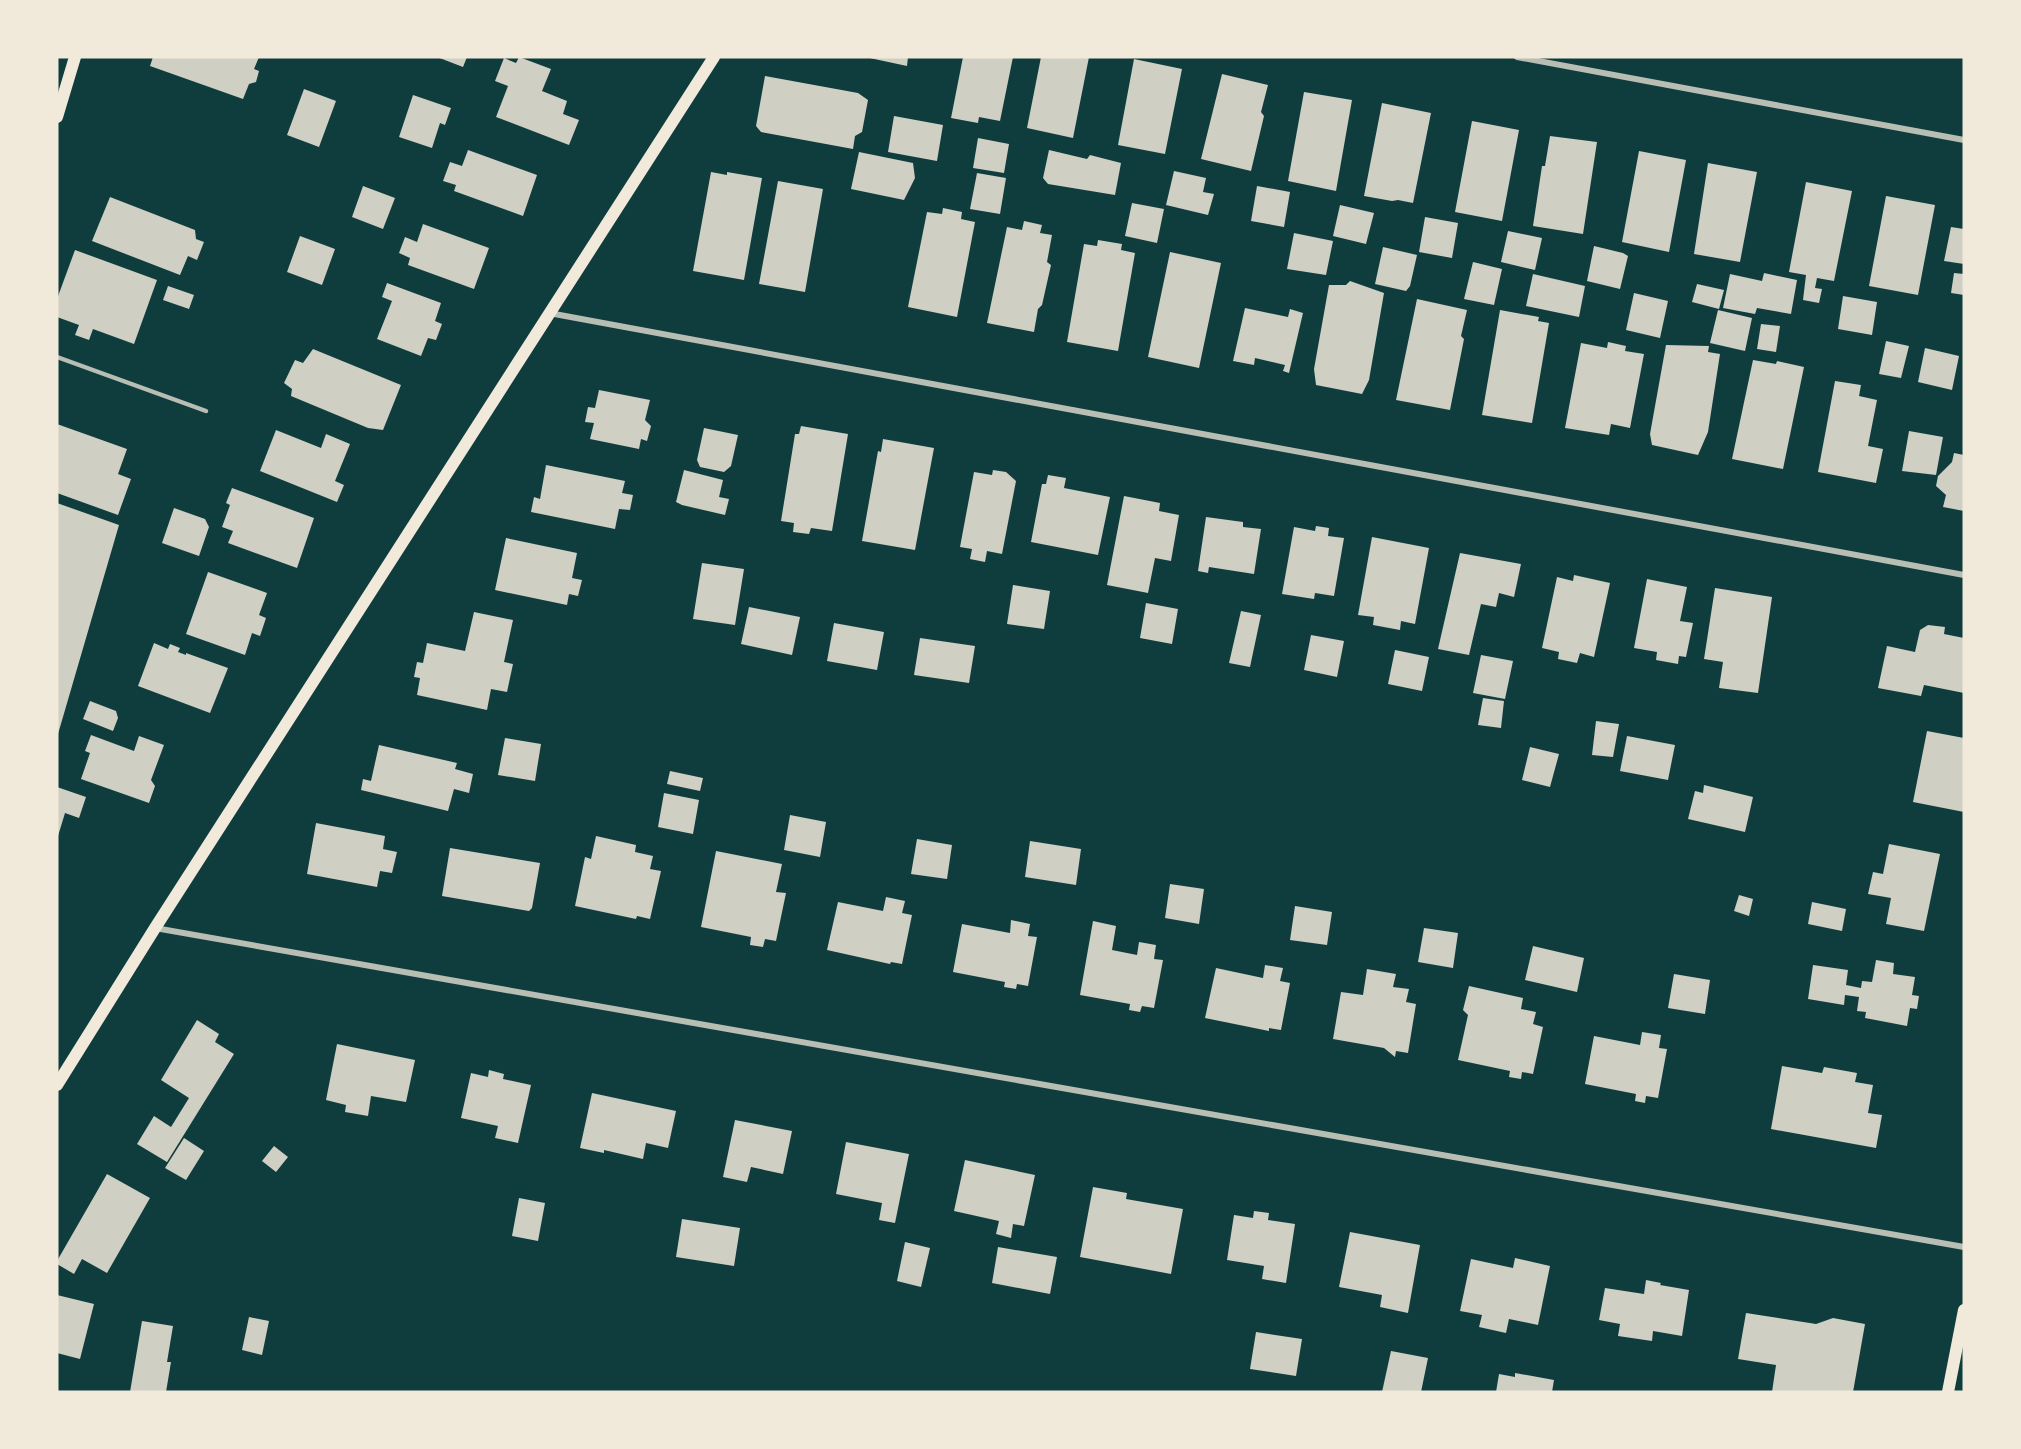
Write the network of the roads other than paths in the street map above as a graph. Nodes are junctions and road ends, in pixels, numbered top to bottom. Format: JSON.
{"nodes":[{"id":1,"x":75,"y":57,"type":"edge"},
{"id":2,"x":714,"y":57,"type":"edge"},
{"id":3,"x":1517,"y":57,"type":"edge"},
{"id":4,"x":60,"y":98,"type":"edge"},
{"id":5,"x":57,"y":117,"type":"edge"},
{"id":6,"x":1964,"y":140,"type":"edge"},
{"id":7,"x":549,"y":313,"type":"junction"},
{"id":8,"x":57,"y":357,"type":"edge"},
{"id":9,"x":206,"y":411,"type":"dead end"},
{"id":10,"x":1964,"y":575,"type":"edge"},
{"id":11,"x":155,"y":928,"type":"junction"},
{"id":12,"x":57,"y":1085,"type":"edge"},
{"id":13,"x":1964,"y":1247,"type":"edge"},
{"id":14,"x":1964,"y":1310,"type":"edge"},
{"id":15,"x":1948,"y":1392,"type":"edge"}],
"edges":[{"from":1,"to":4,"type":"main road"},
{"from":2,"to":7,"type":"main road"},
{"from":3,"to":6,"type":"street"},
{"from":4,"to":5,"type":"main road"},
{"from":7,"to":10,"type":"street"},
{"from":7,"to":11,"type":"main road"},
{"from":8,"to":9,"type":"lane"},
{"from":11,"to":12,"type":"main road"},
{"from":11,"to":13,"type":"street"},
{"from":14,"to":15,"type":"main road"}]}
